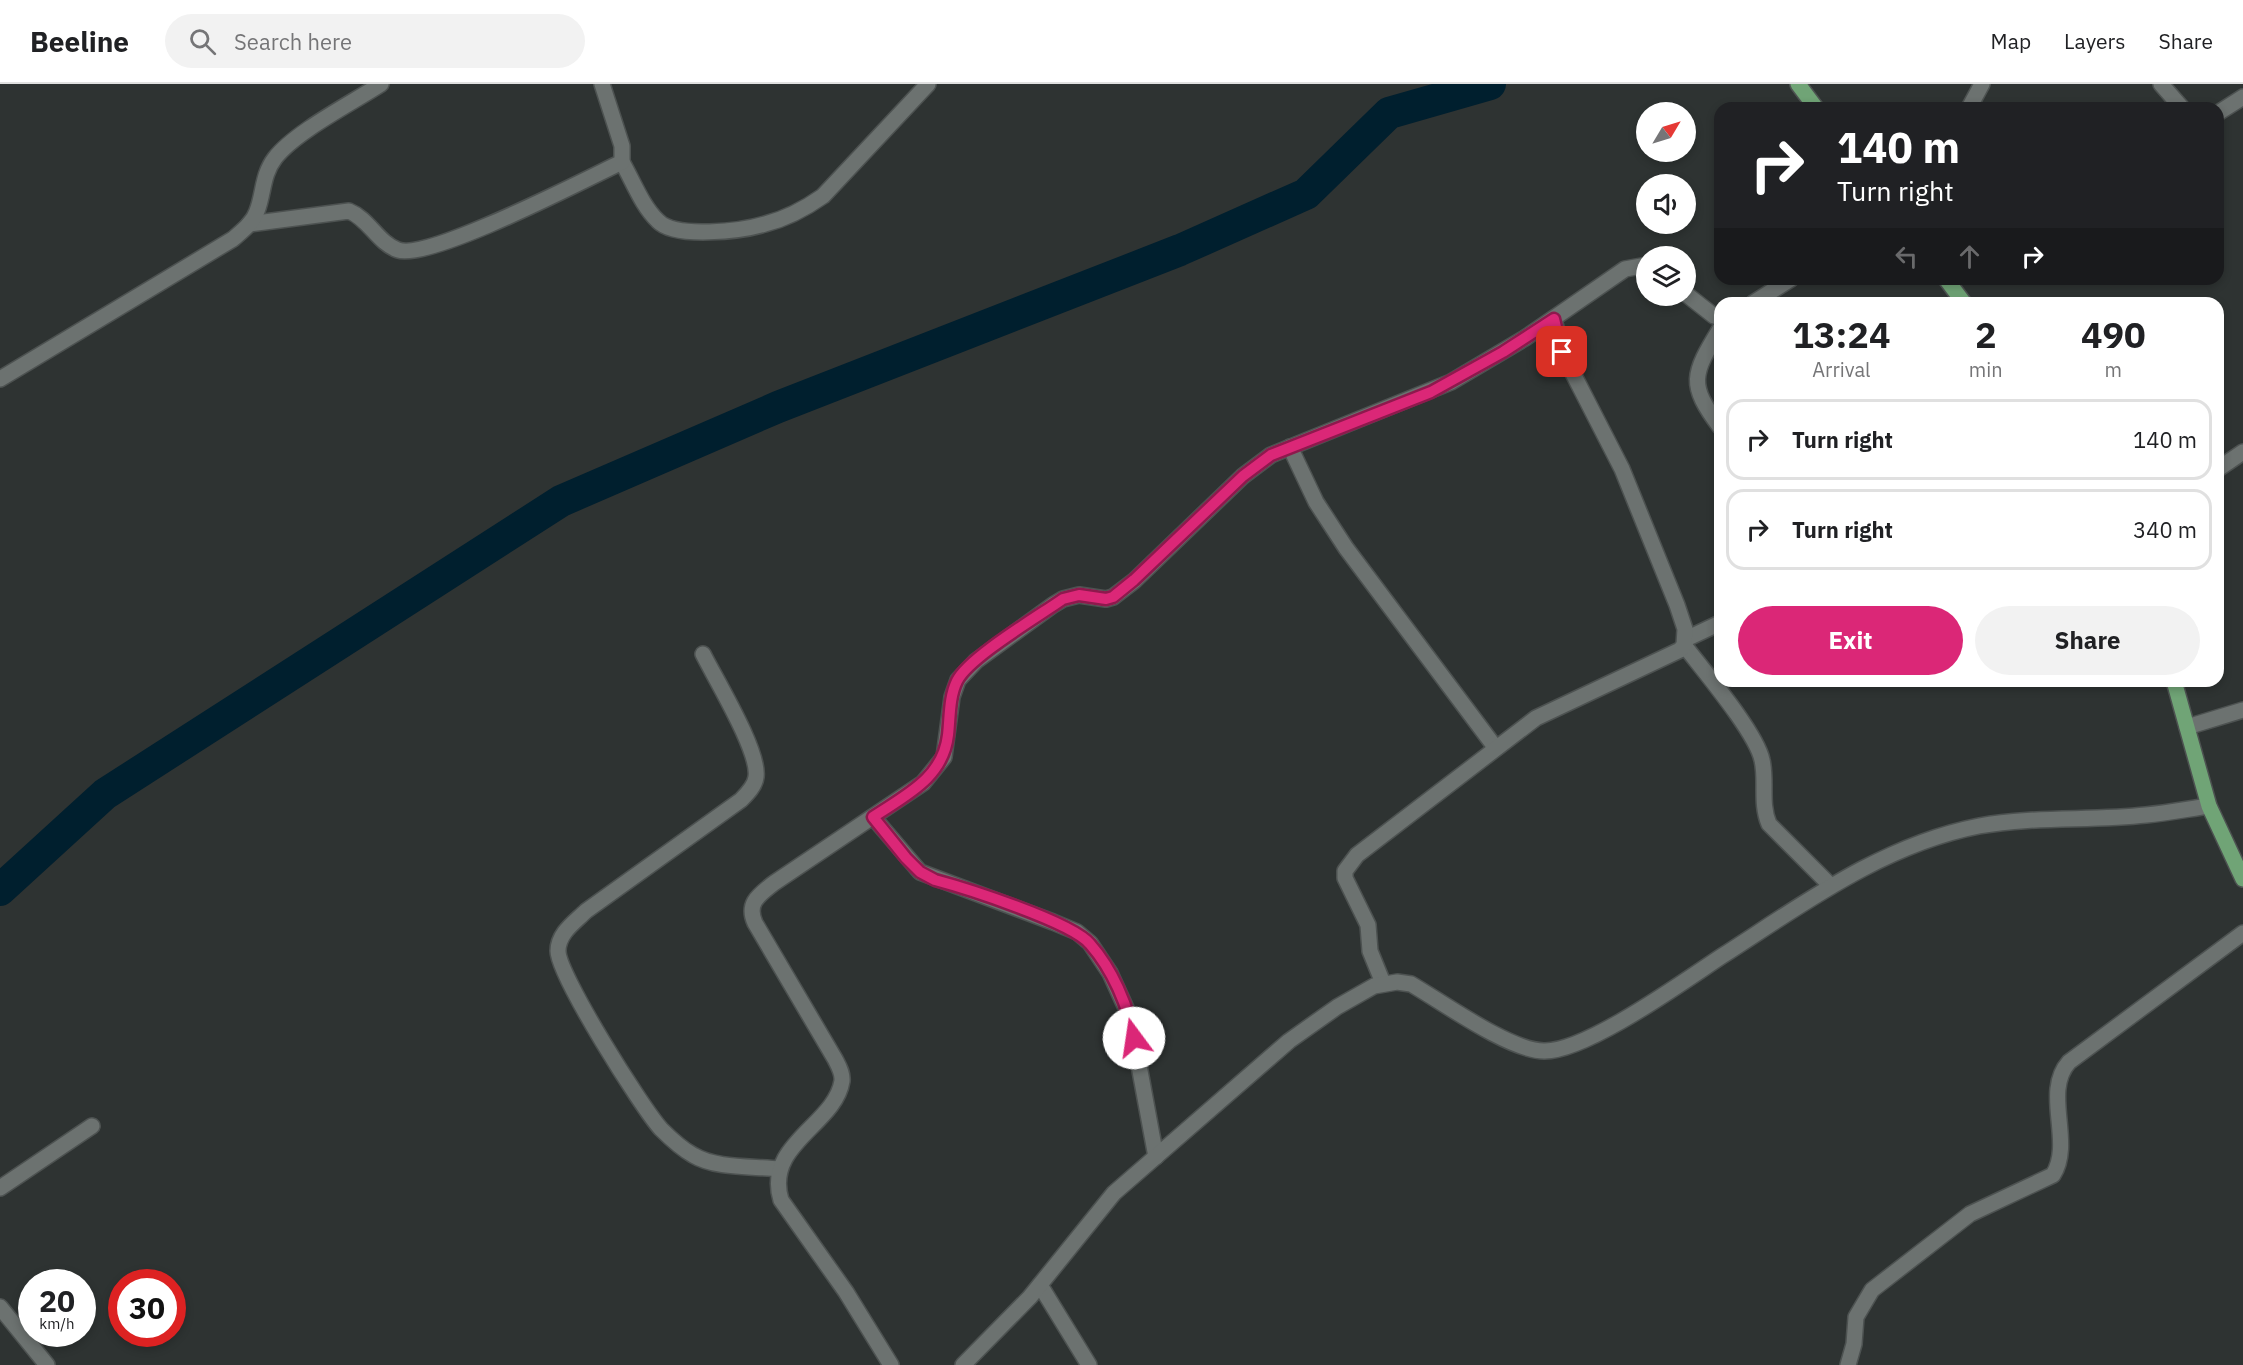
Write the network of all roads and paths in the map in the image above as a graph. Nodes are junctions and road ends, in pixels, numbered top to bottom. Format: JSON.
{"nodes":[{"id":1,"x":381,"y":84,"type":"edge"},
{"id":2,"x":602,"y":84,"type":"edge"},
{"id":3,"x":927,"y":84,"type":"edge"},
{"id":4,"x":1798,"y":84,"type":"edge"},
{"id":5,"x":1982,"y":84,"type":"edge"},
{"id":6,"x":2161,"y":84,"type":"edge"},
{"id":7,"x":2243,"y":97,"type":"edge"},
{"id":8,"x":1812,"y":102,"type":"edge"},
{"id":9,"x":1972,"y":102,"type":"edge"},
{"id":10,"x":2177,"y":102,"type":"edge"},
{"id":11,"x":2224,"y":109,"type":"edge"},
{"id":12,"x":622,"y":162,"type":"junction"},
{"id":13,"x":249,"y":225,"type":"junction"},
{"id":14,"x":1636,"y":267,"type":"edge"},
{"id":15,"x":1782,"y":285,"type":"edge"},
{"id":16,"x":1762,"y":297,"type":"edge"},
{"id":17,"x":1696,"y":302,"type":"edge"},
{"id":18,"x":1714,"y":316,"type":"edge"},
{"id":19,"x":1554,"y":319,"type":"junction"},
{"id":20,"x":1714,"y":340,"type":"edge"},
{"id":21,"x":0,"y":379,"type":"edge"},
{"id":22,"x":1714,"y":419,"type":"edge"},
{"id":23,"x":1290,"y":447,"type":"junction"},
{"id":24,"x":2243,"y":452,"type":"edge"},
{"id":25,"x":2224,"y":465,"type":"edge"},
{"id":26,"x":1714,"y":626,"type":"edge"},
{"id":27,"x":1685,"y":642,"type":"junction"},
{"id":28,"x":703,"y":654,"type":"dead end"},
{"id":29,"x":1714,"y":683,"type":"edge"},
{"id":30,"x":1717,"y":687,"type":"edge"},
{"id":31,"x":2176,"y":687,"type":"edge"},
{"id":32,"x":2243,"y":710,"type":"edge"},
{"id":33,"x":2187,"y":727,"type":"junction"},
{"id":34,"x":1495,"y":747,"type":"junction"},
{"id":35,"x":2209,"y":806,"type":"junction"},
{"id":36,"x":873,"y":817,"type":"junction"},
{"id":37,"x":2243,"y":879,"type":"edge"},
{"id":38,"x":1831,"y":886,"type":"junction"},
{"id":39,"x":2243,"y":933,"type":"edge"},
{"id":40,"x":1383,"y":983,"type":"junction"},
{"id":41,"x":92,"y":1126,"type":"dead end"},
{"id":42,"x":1156,"y":1157,"type":"junction"},
{"id":43,"x":779,"y":1169,"type":"junction"},
{"id":44,"x":0,"y":1188,"type":"edge"},
{"id":45,"x":1040,"y":1285,"type":"junction"},
{"id":46,"x":0,"y":1307,"type":"edge"},
{"id":47,"x":47,"y":1365,"type":"edge"},
{"id":48,"x":891,"y":1365,"type":"edge"},
{"id":49,"x":963,"y":1365,"type":"edge"},
{"id":50,"x":1089,"y":1365,"type":"edge"},
{"id":51,"x":1848,"y":1365,"type":"edge"}],
"edges":[{"from":1,"to":13,"type":"street"},
{"from":2,"to":12,"type":"street"},
{"from":3,"to":12,"type":"street"},
{"from":4,"to":8,"type":"main road"},
{"from":5,"to":9,"type":"street"},
{"from":6,"to":10,"type":"street"},
{"from":7,"to":11,"type":"street"},
{"from":12,"to":13,"type":"street"},
{"from":13,"to":21,"type":"street"},
{"from":14,"to":19,"type":"street"},
{"from":15,"to":16,"type":"street"},
{"from":17,"to":18,"type":"street"},
{"from":19,"to":23,"type":"street"},
{"from":19,"to":27,"type":"street"},
{"from":20,"to":22,"type":"street"},
{"from":23,"to":34,"type":"street"},
{"from":23,"to":36,"type":"street"},
{"from":24,"to":25,"type":"street"},
{"from":26,"to":27,"type":"street"},
{"from":27,"to":29,"type":"street"},
{"from":27,"to":34,"type":"street"},
{"from":28,"to":43,"type":"street"},
{"from":30,"to":38,"type":"street"},
{"from":31,"to":33,"type":"main road"},
{"from":32,"to":33,"type":"street"},
{"from":33,"to":35,"type":"main road"},
{"from":34,"to":40,"type":"street"},
{"from":35,"to":37,"type":"main road"},
{"from":35,"to":38,"type":"street"},
{"from":36,"to":42,"type":"street"},
{"from":36,"to":43,"type":"street"},
{"from":38,"to":40,"type":"street"},
{"from":39,"to":51,"type":"street"},
{"from":40,"to":42,"type":"street"},
{"from":41,"to":44,"type":"street"},
{"from":42,"to":45,"type":"street"},
{"from":43,"to":48,"type":"street"},
{"from":45,"to":49,"type":"street"},
{"from":45,"to":50,"type":"street"},
{"from":46,"to":47,"type":"street"}]}
